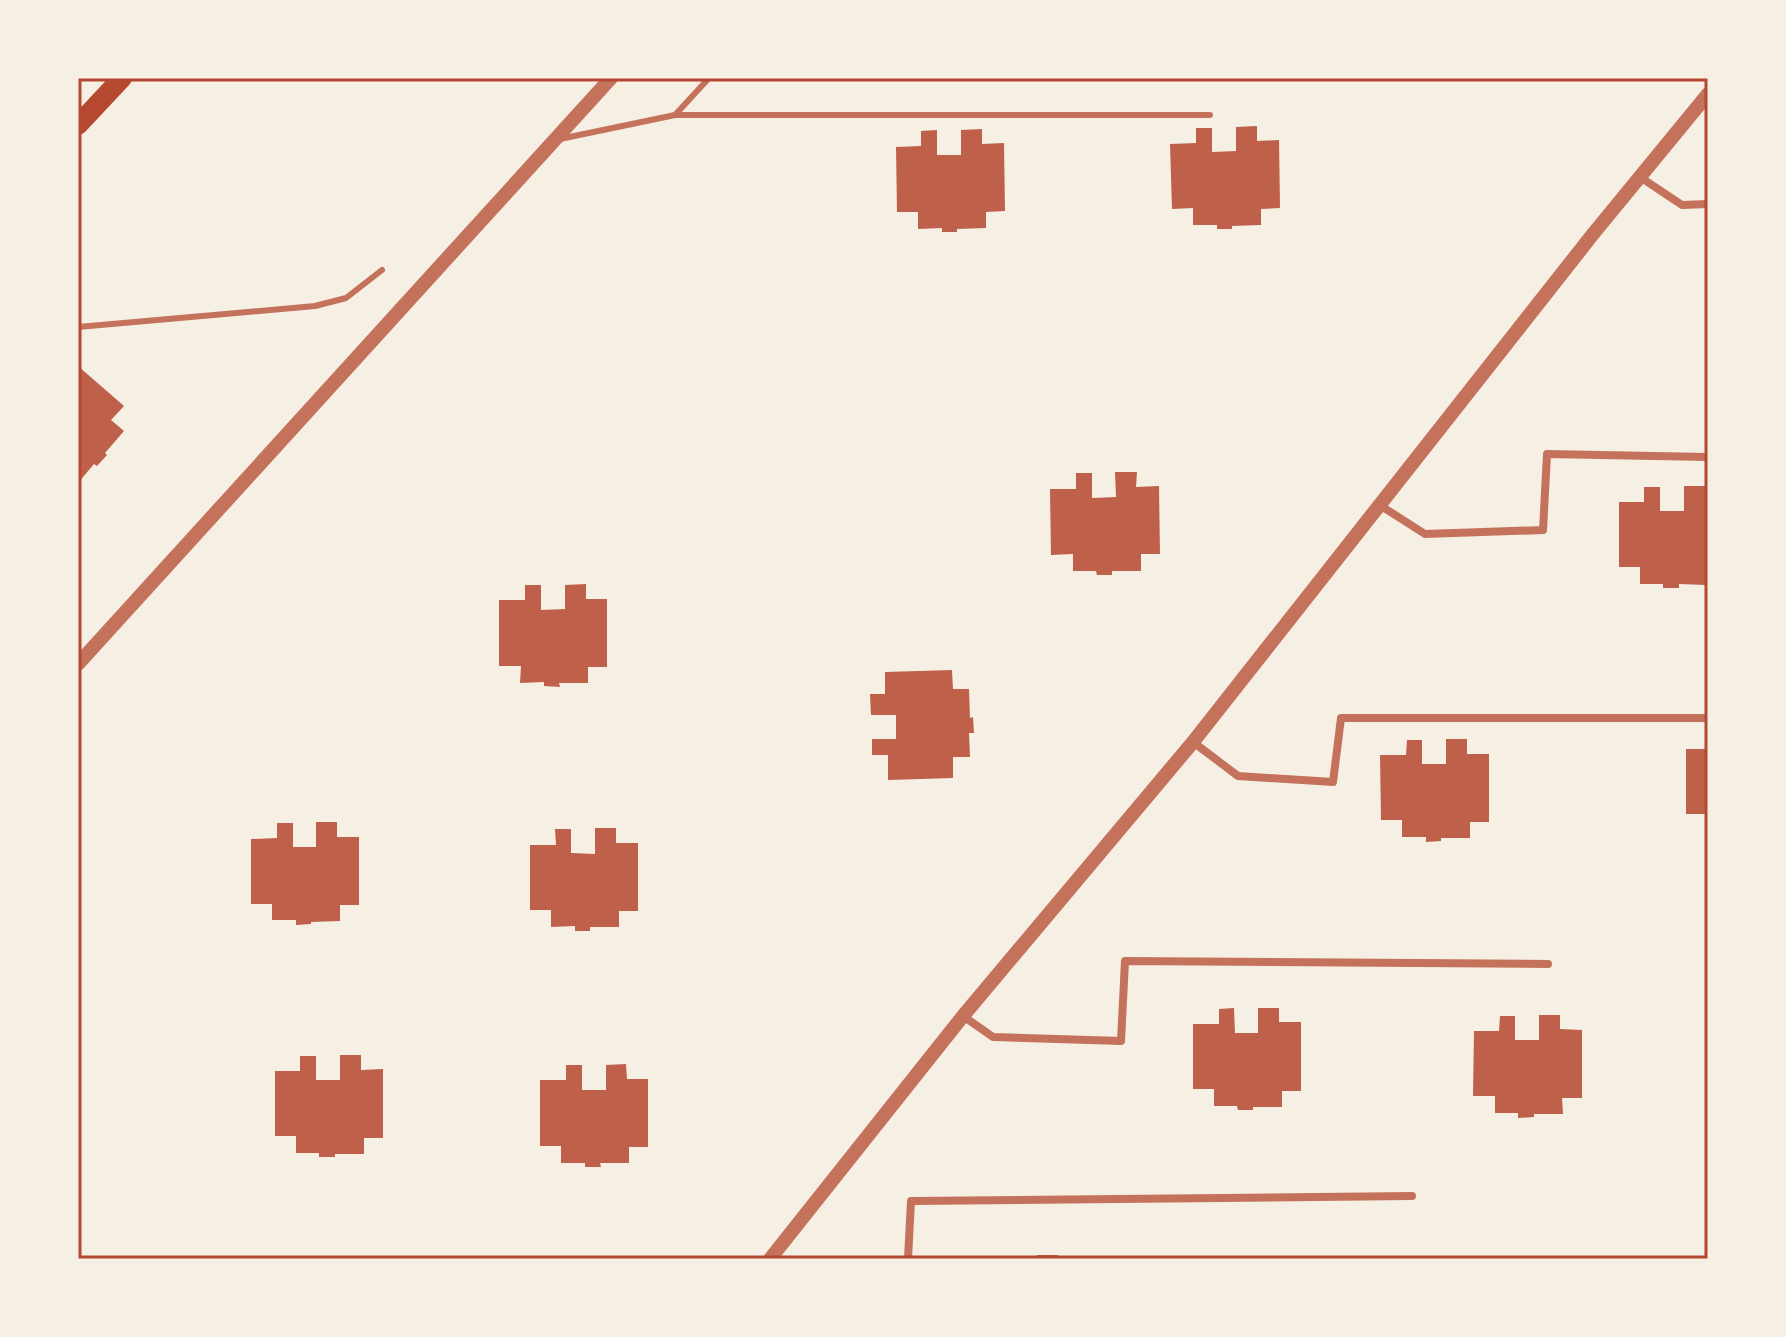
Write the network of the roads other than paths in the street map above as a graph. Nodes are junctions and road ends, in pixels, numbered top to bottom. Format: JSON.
{"nodes":[{"id":1,"x":122,"y":78,"type":"edge"},
{"id":2,"x":611,"y":78,"type":"edge"},
{"id":3,"x":709,"y":78,"type":"edge"},
{"id":4,"x":1708,"y":94,"type":"edge"},
{"id":5,"x":675,"y":115,"type":"junction"},
{"id":6,"x":1210,"y":115,"type":"dead end"},
{"id":7,"x":78,"y":125,"type":"edge"},
{"id":8,"x":554,"y":141,"type":"junction"},
{"id":9,"x":1640,"y":177,"type":"junction"},
{"id":10,"x":1708,"y":204,"type":"edge"},
{"id":11,"x":382,"y":270,"type":"dead end"},
{"id":12,"x":78,"y":327,"type":"edge"},
{"id":13,"x":1708,"y":457,"type":"edge"},
{"id":14,"x":1381,"y":506,"type":"junction"},
{"id":15,"x":78,"y":664,"type":"edge"},
{"id":16,"x":1708,"y":718,"type":"edge"},
{"id":17,"x":1193,"y":742,"type":"junction"},
{"id":18,"x":1548,"y":964,"type":"dead end"},
{"id":19,"x":963,"y":1016,"type":"junction"},
{"id":20,"x":1412,"y":1196,"type":"dead end"},
{"id":21,"x":770,"y":1259,"type":"edge"},
{"id":22,"x":908,"y":1259,"type":"edge"}],
"edges":[{"from":1,"to":7,"type":"main road"},
{"from":2,"to":8,"type":"street"},
{"from":3,"to":5,"type":"lane"},
{"from":4,"to":9,"type":"street"},
{"from":5,"to":6,"type":"lane"},
{"from":5,"to":8,"type":"lane"},
{"from":8,"to":15,"type":"street"},
{"from":9,"to":10,"type":"street"},
{"from":9,"to":14,"type":"street"},
{"from":11,"to":12,"type":"lane"},
{"from":13,"to":14,"type":"street"},
{"from":14,"to":17,"type":"street"},
{"from":16,"to":17,"type":"street"},
{"from":17,"to":19,"type":"street"},
{"from":18,"to":19,"type":"street"},
{"from":19,"to":21,"type":"street"},
{"from":20,"to":22,"type":"street"}]}
